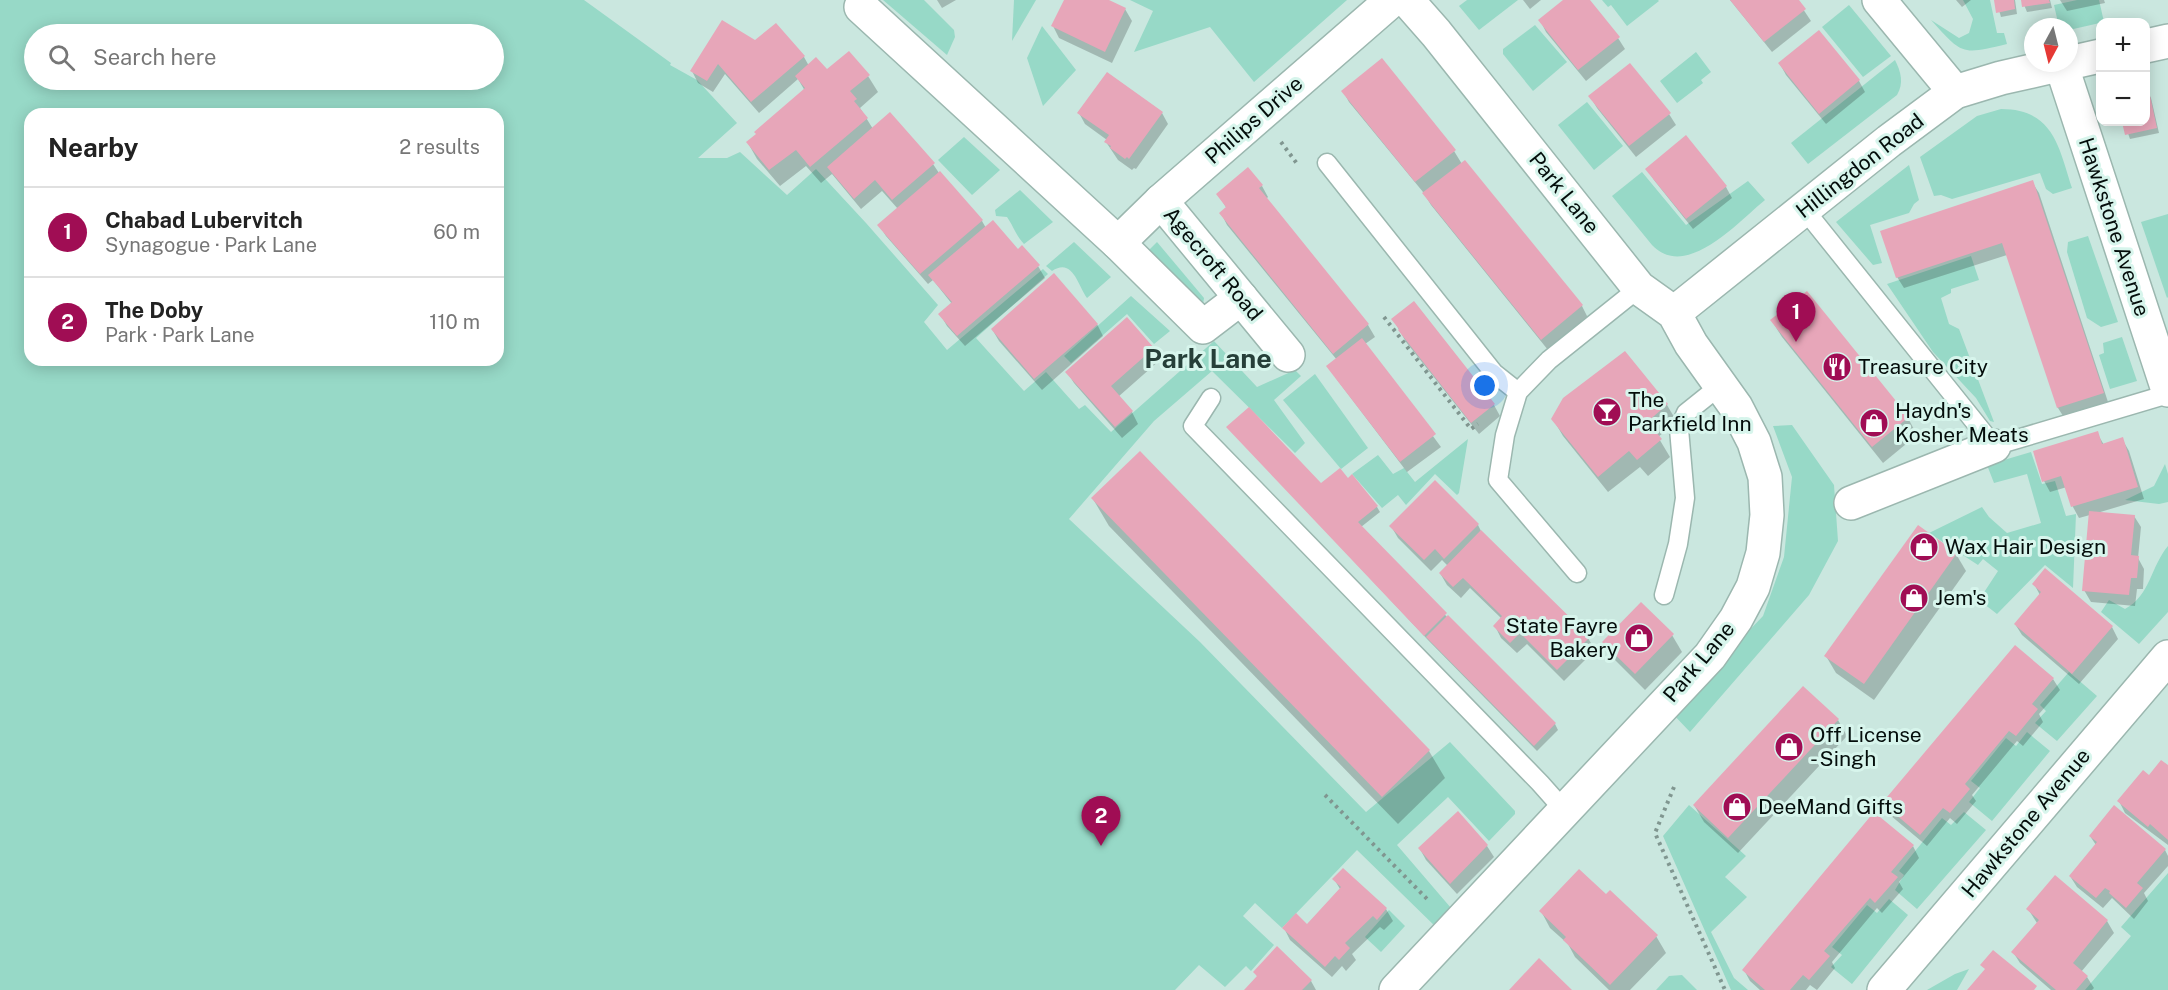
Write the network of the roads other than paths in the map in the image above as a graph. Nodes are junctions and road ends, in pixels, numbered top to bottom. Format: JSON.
{"nodes":[{"id":1,"x":1392,"y":0,"type":"edge"},
{"id":2,"x":1407,"y":0,"type":"edge"},
{"id":3,"x":1879,"y":0,"type":"edge"},
{"id":4,"x":861,"y":7,"type":"dead end"},
{"id":5,"x":2168,"y":41,"type":"edge"},
{"id":6,"x":2150,"y":45,"type":"edge"},
{"id":7,"x":2096,"y":57,"type":"edge"},
{"id":8,"x":2078,"y":61,"type":"edge"},
{"id":9,"x":2027,"y":72,"type":"edge"},
{"id":10,"x":2069,"y":72,"type":"edge"},
{"id":11,"x":1955,"y":92,"type":"junction"},
{"id":12,"x":1328,"y":163,"type":"dead end"},
{"id":13,"x":1161,"y":201,"type":"junction"},
{"id":14,"x":1804,"y":209,"type":"junction"},
{"id":15,"x":1118,"y":243,"type":"junction"},
{"id":16,"x":1639,"y":288,"type":"junction"},
{"id":17,"x":1241,"y":298,"type":"junction"},
{"id":18,"x":1674,"y":313,"type":"junction"},
{"id":19,"x":1288,"y":354,"type":"dead end"},
{"id":20,"x":1721,"y":386,"type":"junction"},
{"id":21,"x":2168,"y":392,"type":"edge"},
{"id":22,"x":1210,"y":398,"type":"dead end"},
{"id":23,"x":1517,"y":398,"type":"junction"},
{"id":24,"x":1994,"y":446,"type":"junction"},
{"id":25,"x":1851,"y":503,"type":"dead end"},
{"id":26,"x":1577,"y":573,"type":"dead end"},
{"id":27,"x":1664,"y":596,"type":"dead end"},
{"id":28,"x":2168,"y":657,"type":"edge"},
{"id":29,"x":1564,"y":810,"type":"junction"},
{"id":30,"x":1396,"y":990,"type":"edge"},
{"id":31,"x":1884,"y":990,"type":"edge"}],
"edges":[{"from":1,"to":13,"type":"street","name":"Philips Drive"},
{"from":2,"to":16,"type":"street","name":"Park Lane"},
{"from":3,"to":11,"type":"street"},
{"from":4,"to":15,"type":"street"},
{"from":5,"to":6,"type":"street"},
{"from":7,"to":8,"type":"street","name":"Hillingdon Road"},
{"from":9,"to":11,"type":"street","name":"Hillingdon Road"},
{"from":10,"to":21,"type":"street","name":"Hawkstone Avenue"},
{"from":11,"to":14,"type":"street","name":"Hillingdon Road"},
{"from":12,"to":23,"type":"lane"},
{"from":13,"to":15,"type":"street","name":"Philips Drive"},
{"from":13,"to":17,"type":"street","name":"Agecroft Road"},
{"from":14,"to":18,"type":"street","name":"Hillingdon Road"},
{"from":14,"to":24,"type":"lane"},
{"from":15,"to":17,"type":"street"},
{"from":16,"to":18,"type":"street","name":"Park Lane"},
{"from":16,"to":23,"type":"lane"},
{"from":17,"to":19,"type":"street","name":"Agecroft Road"},
{"from":18,"to":20,"type":"street","name":"Park Lane"},
{"from":20,"to":27,"type":"lane"},
{"from":20,"to":29,"type":"street","name":"Park Lane"},
{"from":21,"to":24,"type":"lane"},
{"from":22,"to":29,"type":"lane"},
{"from":23,"to":26,"type":"lane"},
{"from":24,"to":25,"type":"street"},
{"from":28,"to":31,"type":"street","name":"Hawkstone Avenue"},
{"from":29,"to":30,"type":"street","name":"Park Lane"}]}
